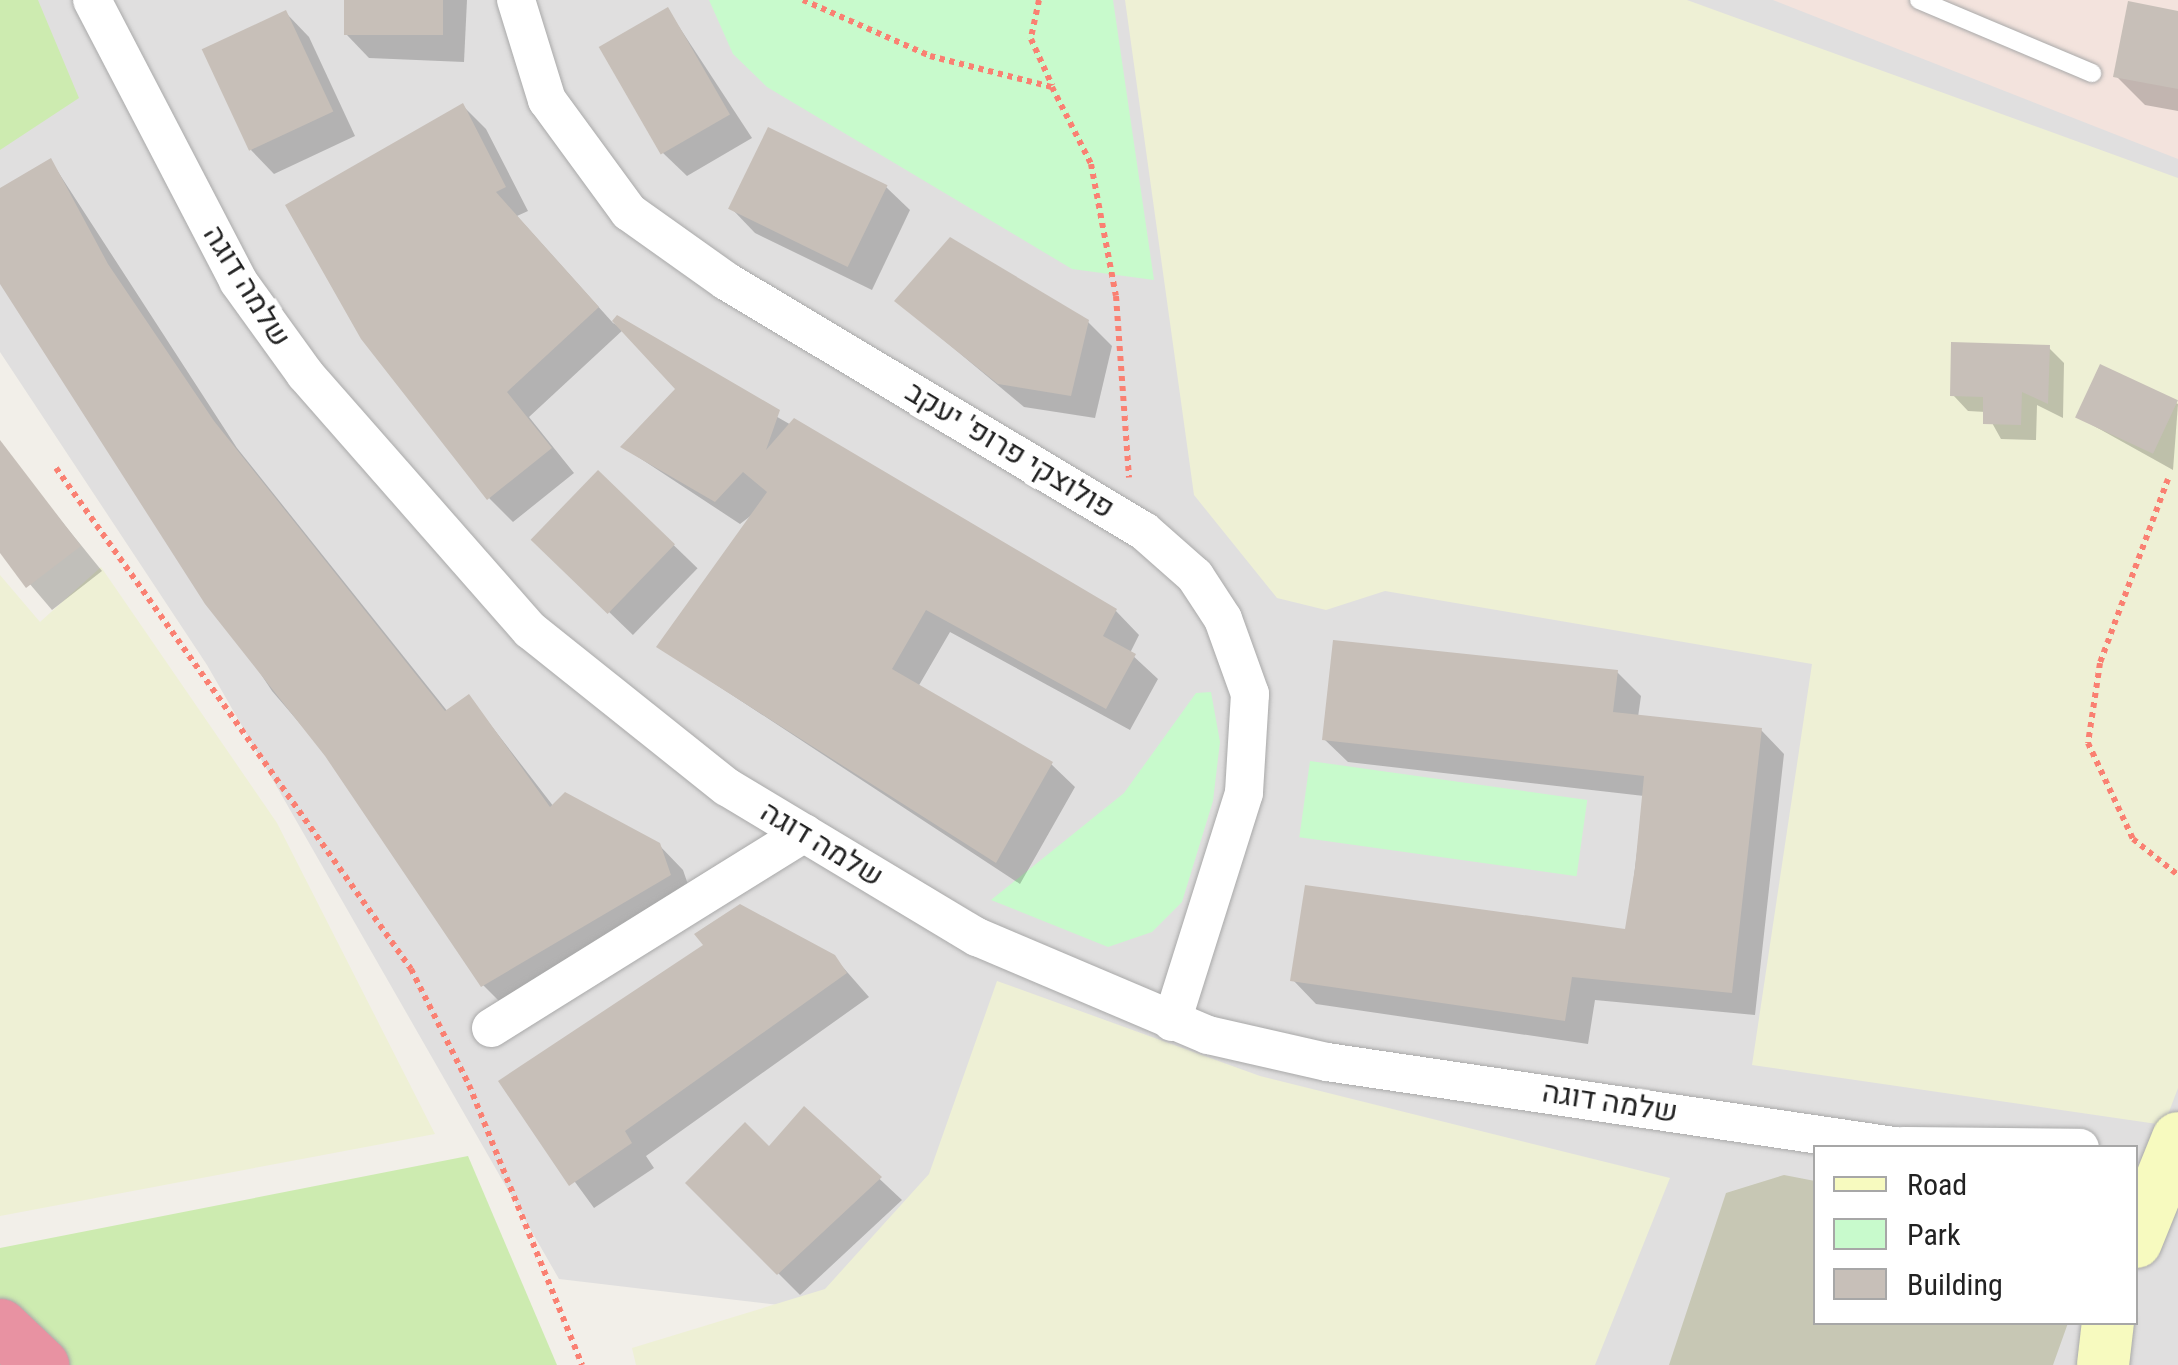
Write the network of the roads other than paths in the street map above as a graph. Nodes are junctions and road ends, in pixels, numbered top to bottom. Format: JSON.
{"nodes":[{"id":1,"x":92,"y":0,"type":"edge"},
{"id":2,"x":516,"y":0,"type":"edge"},
{"id":3,"x":1919,"y":0,"type":"edge"},
{"id":4,"x":2092,"y":73,"type":"dead end"},
{"id":5,"x":804,"y":833,"type":"junction"},
{"id":6,"x":1172,"y":1022,"type":"junction"},
{"id":7,"x":490,"y":1028,"type":"dead end"},
{"id":8,"x":1892,"y":1145,"type":"edge"},
{"id":9,"x":2165,"y":1155,"type":"edge"},
{"id":10,"x":2149,"y":1224,"type":"edge"},
{"id":11,"x":2108,"y":1325,"type":"edge"},
{"id":12,"x":0,"y":1326,"type":"edge"},
{"id":13,"x":40,"y":1365,"type":"edge"},
{"id":14,"x":2103,"y":1365,"type":"edge"}],
"edges":[{"from":1,"to":5,"type":"street","name":"שלמה דוגה"},
{"from":2,"to":6,"type":"street","name":"פולוצקי פרופ' יעקב"},
{"from":3,"to":4,"type":"lane"},
{"from":5,"to":6,"type":"street","name":"שלמה דוגה"},
{"from":5,"to":7,"type":"street"},
{"from":6,"to":8,"type":"street","name":"שלמה דוגה"},
{"from":9,"to":10,"type":"main road"},
{"from":11,"to":14,"type":"main road"},
{"from":12,"to":13,"type":"highway"}]}
